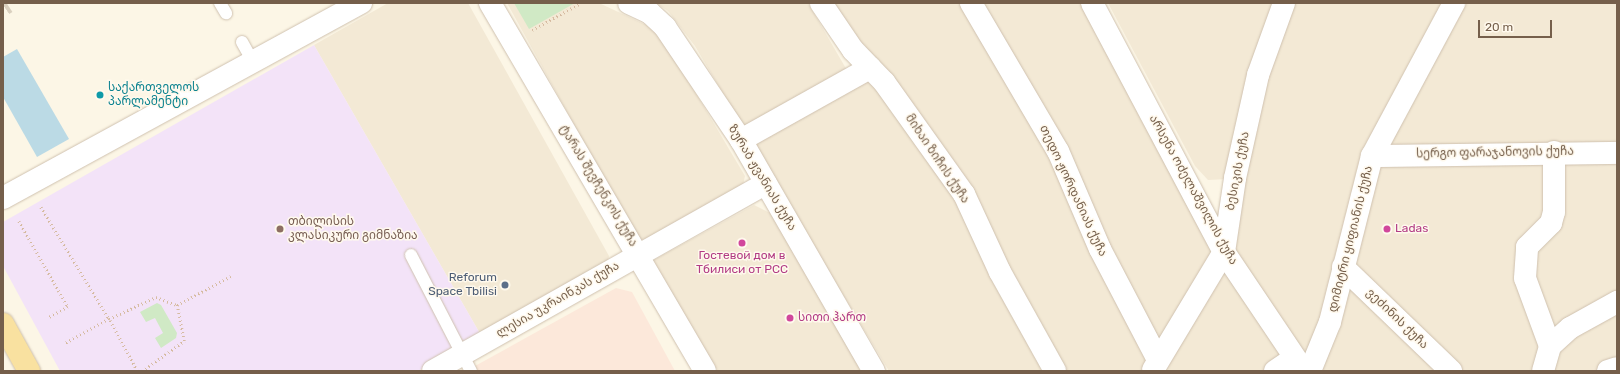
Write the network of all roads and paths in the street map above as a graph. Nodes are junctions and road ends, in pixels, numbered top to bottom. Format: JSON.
{"nodes":[{"id":1,"x":361,"y":3,"type":"edge"},
{"id":2,"x":490,"y":3,"type":"edge"},
{"id":3,"x":581,"y":3,"type":"edge"},
{"id":4,"x":629,"y":3,"type":"edge"},
{"id":5,"x":821,"y":3,"type":"edge"},
{"id":6,"x":971,"y":3,"type":"edge"},
{"id":7,"x":1092,"y":3,"type":"edge"},
{"id":8,"x":1284,"y":3,"type":"edge"},
{"id":9,"x":1454,"y":3,"type":"edge"},
{"id":10,"x":535,"y":28,"type":"dead end"},
{"id":11,"x":242,"y":42,"type":"dead end"},
{"id":12,"x":253,"y":62,"type":"junction"},
{"id":13,"x":870,"y":68,"type":"junction"},
{"id":14,"x":741,"y":140,"type":"junction"},
{"id":15,"x":1554,"y":152,"type":"junction"},
{"id":16,"x":1617,"y":153,"type":"edge"},
{"id":17,"x":1372,"y":156,"type":"junction"},
{"id":18,"x":766,"y":183,"type":"junction"},
{"id":19,"x":3,"y":198,"type":"edge"},
{"id":20,"x":42,"y":207,"type":"dead end"},
{"id":21,"x":19,"y":221,"type":"dead end"},
{"id":22,"x":1224,"y":252,"type":"junction"},
{"id":23,"x":638,"y":254,"type":"junction"},
{"id":24,"x":411,"y":255,"type":"dead end"},
{"id":25,"x":1343,"y":267,"type":"junction"},
{"id":26,"x":231,"y":276,"type":"dead end"},
{"id":27,"x":1617,"y":302,"type":"edge"},
{"id":28,"x":177,"y":305,"type":"junction"},
{"id":29,"x":48,"y":318,"type":"dead end"},
{"id":30,"x":109,"y":319,"type":"junction"},
{"id":31,"x":3,"y":324,"type":"edge"},
{"id":32,"x":64,"y":344,"type":"dead end"},
{"id":33,"x":1550,"y":346,"type":"junction"},
{"id":34,"x":466,"y":363,"type":"edge"},
{"id":35,"x":1155,"y":366,"type":"edge"},
{"id":36,"x":1302,"y":367,"type":"edge"},
{"id":37,"x":1617,"y":368,"type":"edge"},
{"id":38,"x":29,"y":371,"type":"edge"},
{"id":39,"x":137,"y":371,"type":"edge"},
{"id":40,"x":142,"y":371,"type":"edge"},
{"id":41,"x":433,"y":371,"type":"edge"},
{"id":42,"x":705,"y":371,"type":"edge"},
{"id":43,"x":874,"y":371,"type":"edge"},
{"id":44,"x":1055,"y":371,"type":"edge"},
{"id":45,"x":1275,"y":371,"type":"edge"},
{"id":46,"x":1451,"y":371,"type":"edge"},
{"id":47,"x":1543,"y":371,"type":"edge"},
{"id":48,"x":1608,"y":371,"type":"edge"}],
"edges":[{"from":1,"to":12,"type":"street"},
{"from":2,"to":23,"type":"street","name":"ტარას შევჩენკოს ქუჩა"},
{"from":3,"to":10,"type":"path"},
{"from":4,"to":14,"type":"street","name":"ზურაბ ჟვანიას ქუჩა"},
{"from":5,"to":13,"type":"street","name":"მიხაი ზიჩის ქუჩა"},
{"from":6,"to":35,"type":"street","name":"თედო ჟორდანიას ქუჩა"},
{"from":7,"to":22,"type":"street","name":"არსენა ოძელაშვილის ქუჩა"},
{"from":8,"to":22,"type":"street","name":"ბესიკის ქუჩა"},
{"from":9,"to":17,"type":"street","name":"დიმიტრი ყიფიანის ქუჩა"},
{"from":11,"to":12,"type":"lane"},
{"from":12,"to":19,"type":"street"},
{"from":13,"to":14,"type":"street"},
{"from":13,"to":44,"type":"street","name":"მიხაი ზიჩის ქუჩა"},
{"from":14,"to":18,"type":"street","name":"ზურაბ ჟვანიას ქუჩა"},
{"from":15,"to":16,"type":"street","name":"სერგო ფარაჯანოვის ქუჩა"},
{"from":15,"to":17,"type":"street","name":"სერგო ფარაჯანოვის ქუჩა"},
{"from":15,"to":33,"type":"street"},
{"from":17,"to":25,"type":"street","name":"დიმიტრი ყიფიანის ქუჩა"},
{"from":18,"to":23,"type":"street","name":"ლესია უკრაინკას ქუჩა"},
{"from":18,"to":43,"type":"street","name":"ზურაბ ჟვანიას ქუჩა"},
{"from":20,"to":30,"type":"path"},
{"from":21,"to":29,"type":"path"},
{"from":22,"to":35,"type":"street","name":"ბესიკის ქუჩა"},
{"from":22,"to":36,"type":"street","name":"არსენა ოძელაშვილის ქუჩა"},
{"from":23,"to":34,"type":"street","name":"ლესია უკრაინკას ქუჩა"},
{"from":23,"to":42,"type":"street","name":"ტარას შევჩენკოს ქუჩა"},
{"from":24,"to":34,"type":"lane"},
{"from":25,"to":36,"type":"street","name":"დიმიტრი ყიფიანის ქუჩა"},
{"from":25,"to":46,"type":"street","name":"ვეძინის ქუჩა"},
{"from":26,"to":28,"type":"path"},
{"from":27,"to":33,"type":"street"},
{"from":28,"to":30,"type":"path"},
{"from":28,"to":40,"type":"path"},
{"from":30,"to":32,"type":"path"},
{"from":30,"to":39,"type":"path"},
{"from":31,"to":38,"type":"main road"},
{"from":33,"to":47,"type":"street"},
{"from":34,"to":41,"type":"street","name":"ლესია უკრაინკას ქუჩა"},
{"from":36,"to":45,"type":"street"},
{"from":37,"to":48,"type":"street"}]}
